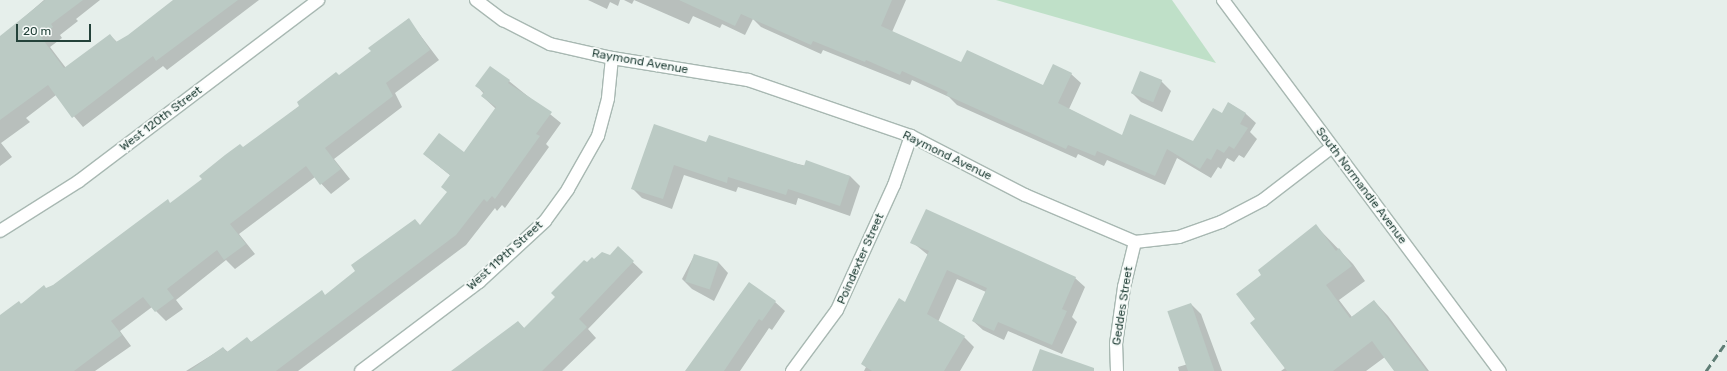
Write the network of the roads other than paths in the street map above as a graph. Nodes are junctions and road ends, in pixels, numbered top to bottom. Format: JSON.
{"nodes":[{"id":1,"x":318,"y":0,"type":"edge"},
{"id":2,"x":476,"y":0,"type":"edge"},
{"id":3,"x":1223,"y":0,"type":"edge"},
{"id":4,"x":612,"y":58,"type":"junction"},
{"id":5,"x":911,"y":136,"type":"junction"},
{"id":6,"x":1332,"y":147,"type":"junction"},
{"id":7,"x":0,"y":231,"type":"edge"},
{"id":8,"x":1135,"y":242,"type":"junction"},
{"id":9,"x":361,"y":371,"type":"edge"},
{"id":10,"x":792,"y":371,"type":"edge"},
{"id":11,"x":1117,"y":371,"type":"edge"},
{"id":12,"x":1500,"y":371,"type":"edge"}],
"edges":[{"from":1,"to":7,"type":"street","name":"West 120th Street"},
{"from":2,"to":4,"type":"street","name":"Raymond Avenue"},
{"from":3,"to":6,"type":"street","name":"South Normandie Avenue"},
{"from":4,"to":5,"type":"street","name":"Raymond Avenue"},
{"from":4,"to":9,"type":"street","name":"West 119th Street"},
{"from":5,"to":8,"type":"street","name":"Raymond Avenue"},
{"from":5,"to":10,"type":"street","name":"Poindexter Street"},
{"from":6,"to":8,"type":"street","name":"Raymond Avenue"},
{"from":6,"to":12,"type":"street","name":"South Normandie Avenue"},
{"from":8,"to":11,"type":"street","name":"Geddes Street"}]}
